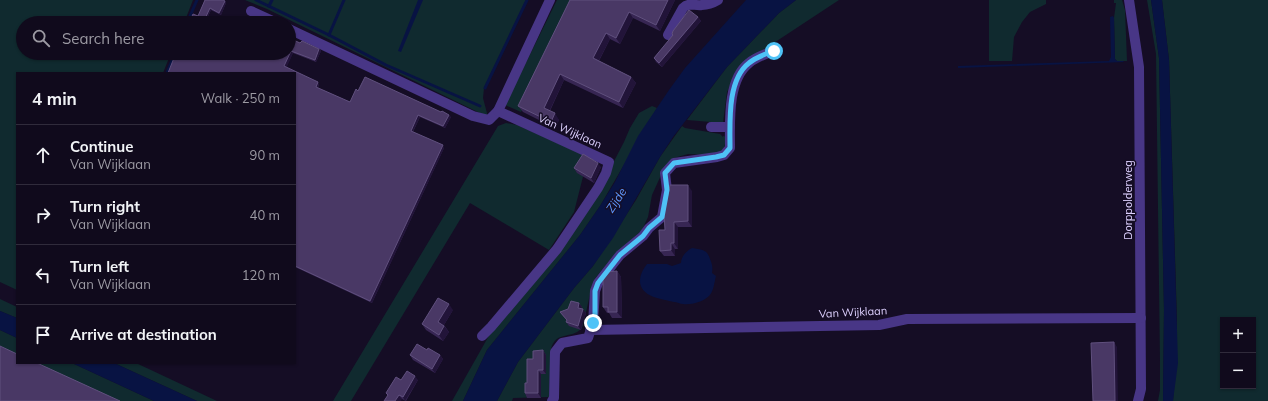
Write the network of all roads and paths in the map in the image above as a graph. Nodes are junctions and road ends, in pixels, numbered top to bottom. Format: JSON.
{"nodes":[{"id":1,"x":550,"y":0,"type":"edge"},
{"id":2,"x":718,"y":0,"type":"edge"},
{"id":3,"x":1129,"y":0,"type":"edge"},
{"id":4,"x":251,"y":11,"type":"dead end"},
{"id":5,"x":262,"y":16,"type":"edge"},
{"id":6,"x":296,"y":32,"type":"edge"},
{"id":7,"x":668,"y":35,"type":"dead end"},
{"id":8,"x":774,"y":51,"type":"dead end"},
{"id":9,"x":498,"y":111,"type":"junction"},
{"id":10,"x":711,"y":127,"type":"dead end"},
{"id":11,"x":730,"y":128,"type":"junction"},
{"id":12,"x":1141,"y":318,"type":"junction"},
{"id":13,"x":590,"y":330,"type":"junction"},
{"id":14,"x":482,"y":336,"type":"dead end"},
{"id":15,"x":552,"y":401,"type":"edge"},
{"id":16,"x":1138,"y":401,"type":"edge"}],
"edges":[{"from":1,"to":9,"type":"street"},
{"from":2,"to":7,"type":"street"},
{"from":3,"to":12,"type":"street","name":"Dorppolderweg"},
{"from":4,"to":5,"type":"street"},
{"from":6,"to":9,"type":"street"},
{"from":8,"to":11,"type":"street"},
{"from":9,"to":14,"type":"street","name":"Van Wijklaan"},
{"from":10,"to":11,"type":"street"},
{"from":11,"to":13,"type":"street"},
{"from":12,"to":13,"type":"street","name":"Van Wijklaan"},
{"from":12,"to":16,"type":"street","name":"Dorppolderweg"},
{"from":13,"to":15,"type":"street"}]}
